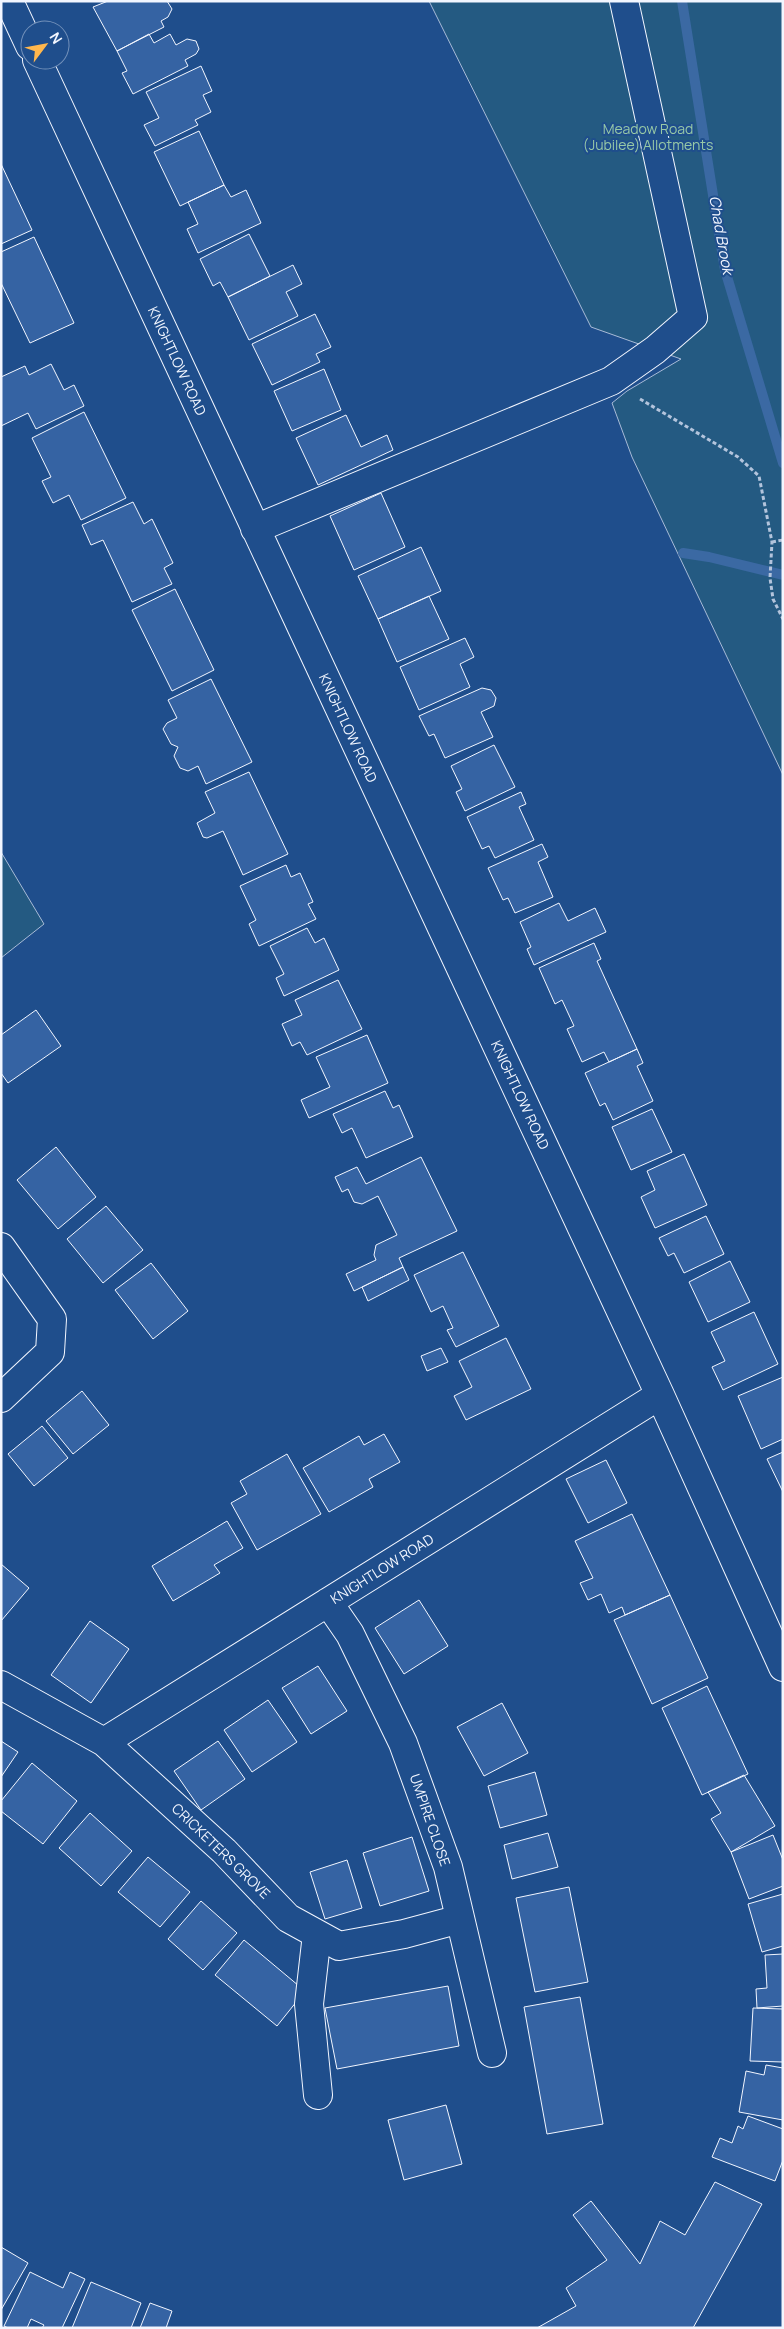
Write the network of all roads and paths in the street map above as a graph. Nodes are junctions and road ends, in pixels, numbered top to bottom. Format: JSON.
{"nodes":[{"id":1,"x":9,"y":1,"type":"edge"},
{"id":2,"x":624,"y":1,"type":"edge"},
{"id":3,"x":20,"y":25,"type":"edge"},
{"id":4,"x":42,"y":70,"type":"edge"},
{"id":5,"x":611,"y":381,"type":"junction"},
{"id":6,"x":255,"y":529,"type":"junction"},
{"id":7,"x":783,"y":540,"type":"edge"},
{"id":8,"x":772,"y":542,"type":"junction"},
{"id":9,"x":783,"y":620,"type":"edge"},
{"id":10,"x":1,"y":1247,"type":"edge"},
{"id":11,"x":660,"y":1395,"type":"junction"},
{"id":12,"x":1,"y":1398,"type":"edge"},
{"id":13,"x":328,"y":1602,"type":"junction"},
{"id":14,"x":783,"y":1667,"type":"edge"},
{"id":15,"x":1,"y":1685,"type":"edge"},
{"id":16,"x":104,"y":1742,"type":"junction"},
{"id":17,"x":460,"y":1920,"type":"junction"},
{"id":18,"x":318,"y":1934,"type":"junction"},
{"id":19,"x":492,"y":2053,"type":"dead end"},
{"id":20,"x":318,"y":2095,"type":"dead end"}],
"edges":[{"from":1,"to":3,"type":"street"},
{"from":2,"to":5,"type":"street"},
{"from":4,"to":6,"type":"street","name":"KNIGHTLOW ROAD"},
{"from":5,"to":6,"type":"street"},
{"from":5,"to":8,"type":"path"},
{"from":6,"to":11,"type":"street","name":"KNIGHTLOW ROAD"},
{"from":7,"to":8,"type":"path"},
{"from":8,"to":9,"type":"path"},
{"from":10,"to":12,"type":"street"},
{"from":11,"to":13,"type":"street","name":"KNIGHTLOW ROAD"},
{"from":11,"to":14,"type":"street","name":"KNIGHTLOW ROAD"},
{"from":13,"to":16,"type":"street","name":"KNIGHTLOW ROAD"},
{"from":13,"to":17,"type":"street","name":"UMPIRE CLOSE"},
{"from":15,"to":16,"type":"street","name":"CRICKETERS GROVE"},
{"from":16,"to":18,"type":"street","name":"CRICKETERS GROVE"},
{"from":17,"to":18,"type":"street","name":"CRICKETERS GROVE"},
{"from":17,"to":19,"type":"street","name":"UMPIRE CLOSE"},
{"from":18,"to":20,"type":"street"}]}
